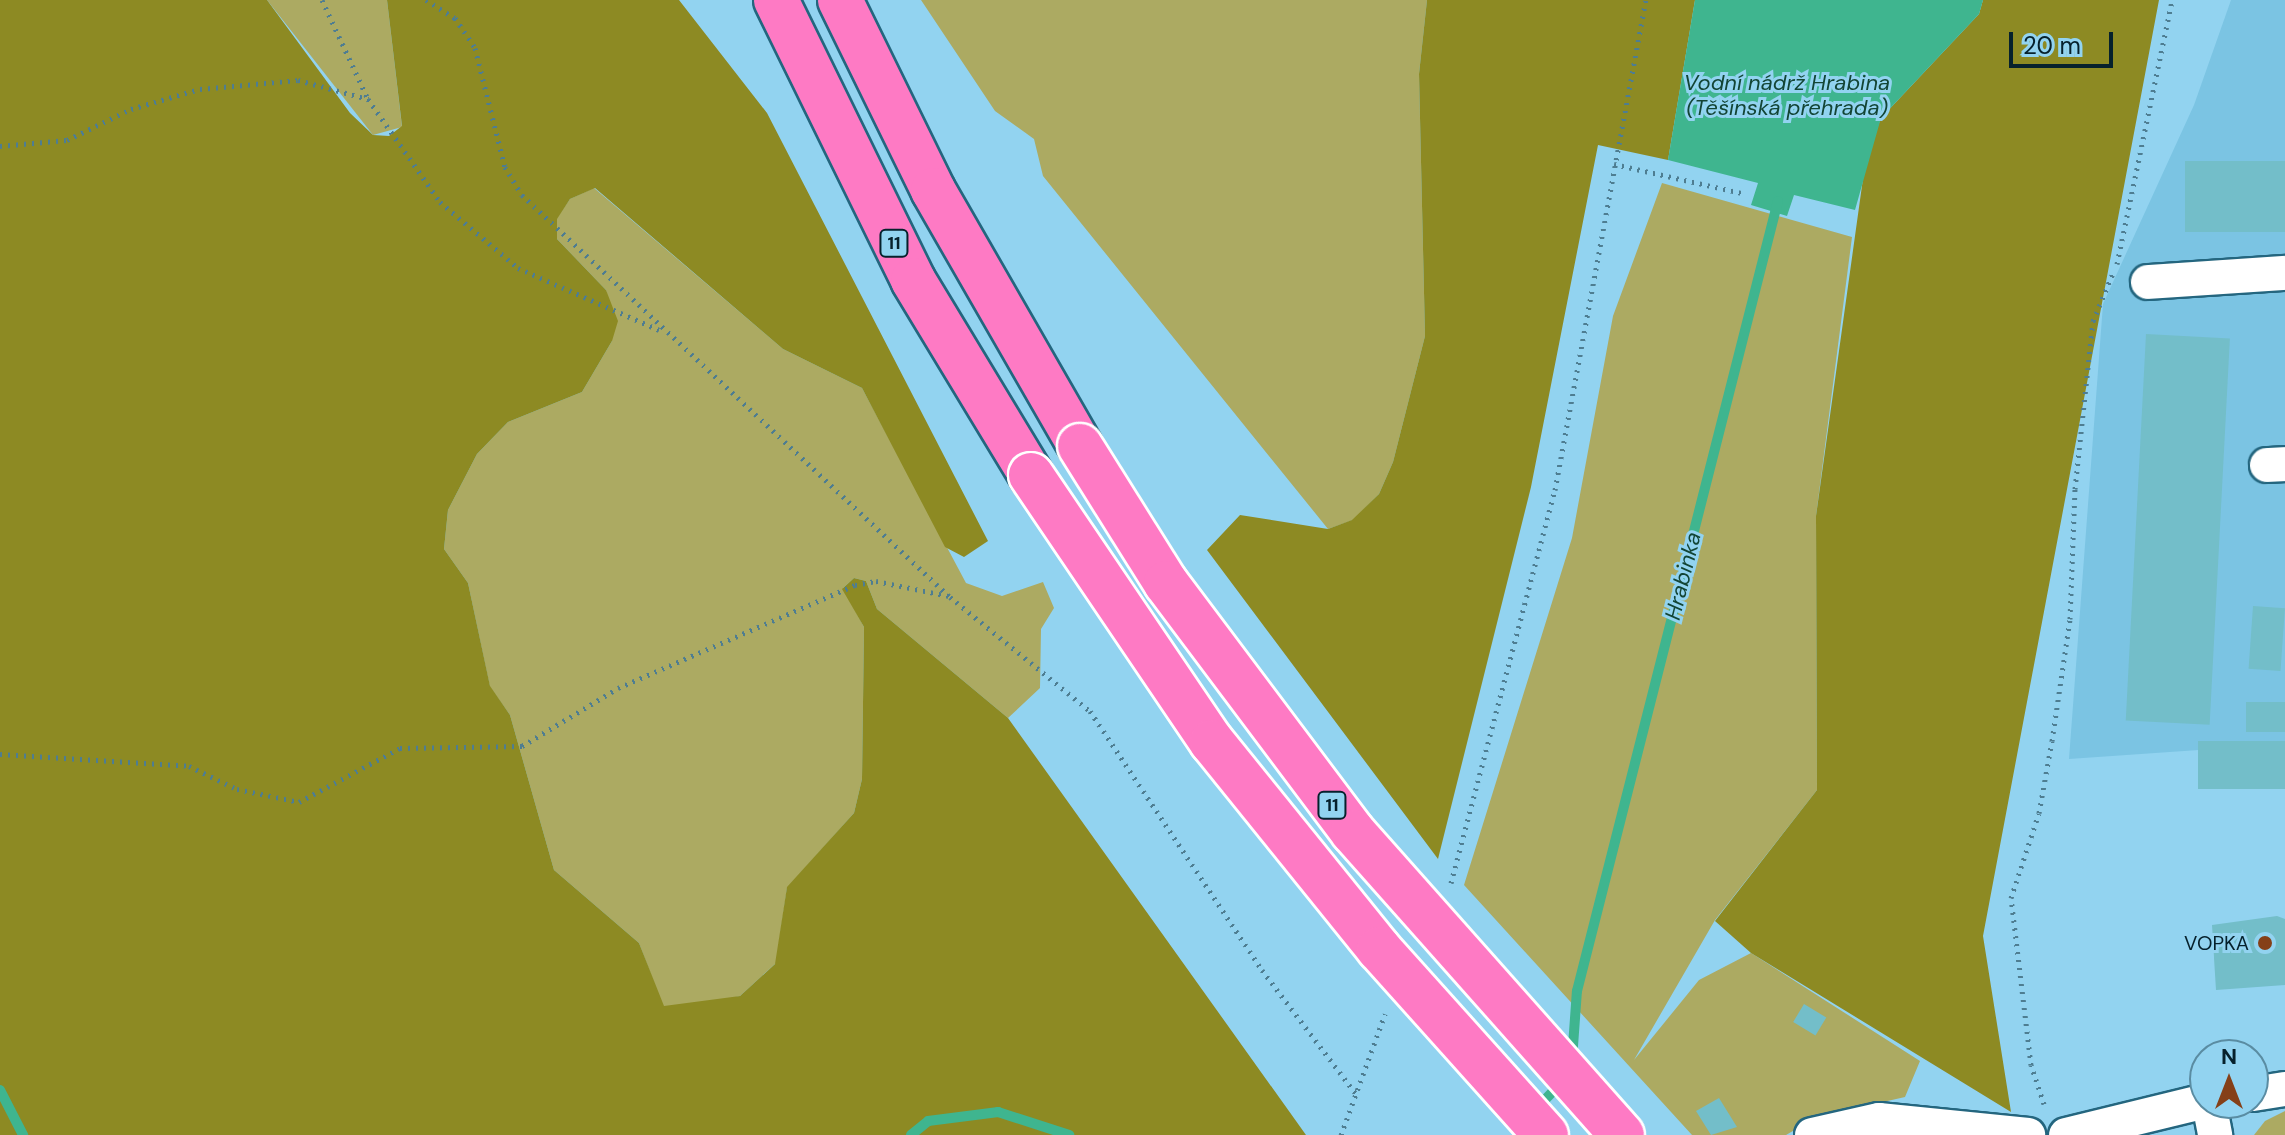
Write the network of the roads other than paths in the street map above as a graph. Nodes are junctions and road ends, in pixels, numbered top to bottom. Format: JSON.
{"nodes":[{"id":1,"x":776,"y":0,"type":"edge"},
{"id":2,"x":840,"y":0,"type":"edge"},
{"id":3,"x":2285,"y":273,"type":"edge"},
{"id":4,"x":2148,"y":282,"type":"dead end"},
{"id":5,"x":2189,"y":1105,"type":"edge"},
{"id":6,"x":2048,"y":1130,"type":"edge"},
{"id":7,"x":1546,"y":1135,"type":"edge"},
{"id":8,"x":1622,"y":1135,"type":"edge"},
{"id":9,"x":1812,"y":1135,"type":"edge"}],
"edges":[{"from":1,"to":7,"type":"highway","number":"11","bridge":true},
{"from":2,"to":8,"type":"highway","number":"11","bridge":true},
{"from":3,"to":4,"type":"street"},
{"from":5,"to":6,"type":"street"},
{"from":6,"to":9,"type":"street"}]}
